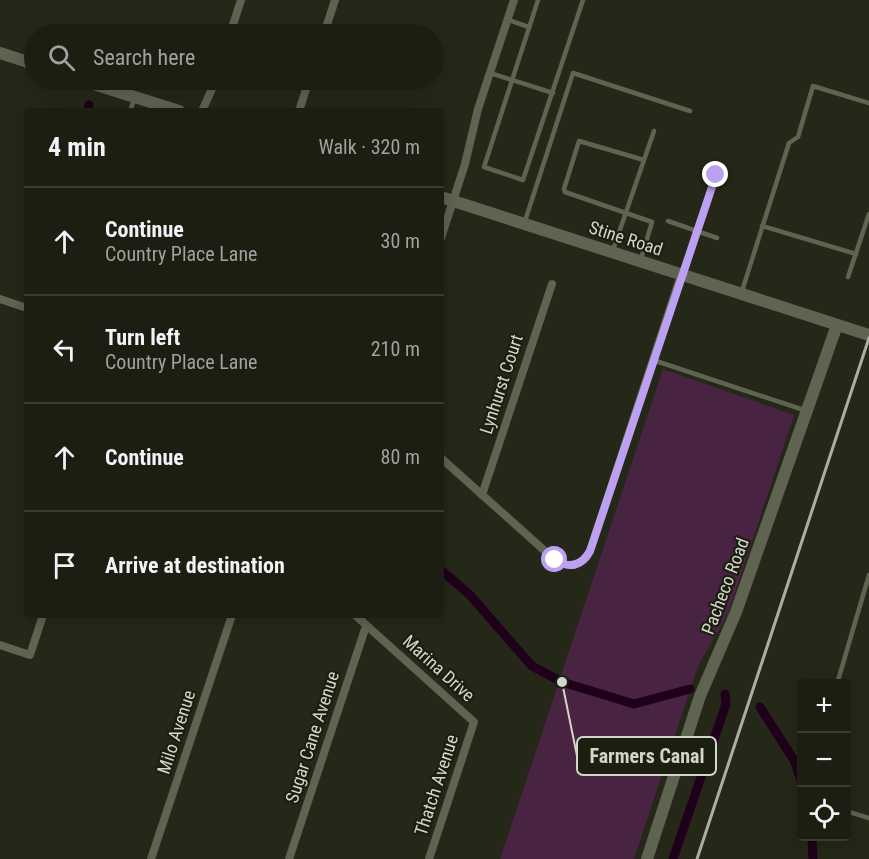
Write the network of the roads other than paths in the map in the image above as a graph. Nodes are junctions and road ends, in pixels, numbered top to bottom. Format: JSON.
{"nodes":[{"id":1,"x":241,"y":0,"type":"edge"},
{"id":2,"x":335,"y":0,"type":"edge"},
{"id":3,"x":514,"y":0,"type":"edge"},
{"id":4,"x":538,"y":0,"type":"edge"},
{"id":5,"x":583,"y":0,"type":"edge"},
{"id":6,"x":508,"y":20,"type":"junction"},
{"id":7,"x":233,"y":24,"type":"edge"},
{"id":8,"x":327,"y":24,"type":"edge"},
{"id":9,"x":529,"y":27,"type":"junction"},
{"id":10,"x":0,"y":53,"type":"edge"},
{"id":11,"x":24,"y":61,"type":"edge"},
{"id":12,"x":490,"y":74,"type":"junction"},
{"id":13,"x":512,"y":80,"type":"junction"},
{"id":14,"x":113,"y":90,"type":"edge"},
{"id":15,"x":211,"y":90,"type":"edge"},
{"id":16,"x":305,"y":90,"type":"edge"},
{"id":17,"x":553,"y":93,"type":"junction"},
{"id":18,"x":135,"y":97,"type":"junction"},
{"id":19,"x":869,"y":103,"type":"edge"},
{"id":20,"x":131,"y":108,"type":"edge"},
{"id":21,"x":170,"y":108,"type":"edge"},
{"id":22,"x":203,"y":108,"type":"edge"},
{"id":23,"x":299,"y":108,"type":"edge"},
{"id":24,"x":690,"y":111,"type":"dead end"},
{"id":25,"x":654,"y":131,"type":"dead end"},
{"id":26,"x":644,"y":160,"type":"junction"},
{"id":27,"x":716,"y":175,"type":"dead end"},
{"id":28,"x":444,"y":197,"type":"edge"},
{"id":29,"x":453,"y":201,"type":"junction"},
{"id":30,"x":627,"y":213,"type":"junction"},
{"id":31,"x":869,"y":214,"type":"edge"},
{"id":32,"x":668,"y":221,"type":"dead end"},
{"id":33,"x":524,"y":224,"type":"junction"},
{"id":34,"x":762,"y":226,"type":"junction"},
{"id":35,"x":444,"y":229,"type":"edge"},
{"id":36,"x":697,"y":231,"type":"junction"},
{"id":37,"x":717,"y":238,"type":"dead end"},
{"id":38,"x":612,"y":252,"type":"junction"},
{"id":39,"x":856,"y":255,"type":"junction"},
{"id":40,"x":640,"y":261,"type":"junction"},
{"id":41,"x":681,"y":275,"type":"junction"},
{"id":42,"x":848,"y":278,"type":"dead end"},
{"id":43,"x":552,"y":284,"type":"dead end"},
{"id":44,"x":741,"y":294,"type":"junction"},
{"id":45,"x":0,"y":299,"type":"edge"},
{"id":46,"x":24,"y":307,"type":"edge"},
{"id":47,"x":837,"y":325,"type":"junction"},
{"id":48,"x":869,"y":336,"type":"edge"},
{"id":49,"x":653,"y":360,"type":"junction"},
{"id":50,"x":807,"y":411,"type":"junction"},
{"id":51,"x":444,"y":461,"type":"edge"},
{"id":52,"x":482,"y":495,"type":"junction"},
{"id":53,"x":869,"y":575,"type":"edge"},
{"id":54,"x":42,"y":618,"type":"edge"},
{"id":55,"x":231,"y":618,"type":"edge"},
{"id":56,"x":358,"y":618,"type":"edge"},
{"id":57,"x":366,"y":626,"type":"junction"},
{"id":58,"x":0,"y":645,"type":"edge"},
{"id":59,"x":838,"y":679,"type":"edge"},
{"id":60,"x":474,"y":722,"type":"joint"},
{"id":61,"x":851,"y":813,"type":"edge"},
{"id":62,"x":869,"y":818,"type":"edge"},
{"id":63,"x":151,"y":859,"type":"edge"},
{"id":64,"x":289,"y":859,"type":"edge"},
{"id":65,"x":429,"y":859,"type":"edge"},
{"id":66,"x":647,"y":859,"type":"edge"}],
"edges":[{"from":1,"to":7,"type":"street"},
{"from":2,"to":8,"type":"street"},
{"from":3,"to":6,"type":"street"},
{"from":4,"to":9,"type":"lane"},
{"from":5,"to":17,"type":"lane"},
{"from":6,"to":9,"type":"lane"},
{"from":6,"to":12,"type":"street"},
{"from":9,"to":13,"type":"lane"},
{"from":10,"to":11,"type":"main road"},
{"from":12,"to":13,"type":"lane"},
{"from":12,"to":29,"type":"street"},
{"from":13,"to":17,"type":"lane"},
{"from":13,"to":17,"type":"lane"},
{"from":14,"to":18,"type":"main road"},
{"from":15,"to":22,"type":"street"},
{"from":16,"to":23,"type":"street"},
{"from":18,"to":20,"type":"lane"},
{"from":18,"to":21,"type":"main road"},
{"from":19,"to":34,"type":"lane"},
{"from":24,"to":33,"type":"lane"},
{"from":25,"to":26,"type":"lane"},
{"from":26,"to":30,"type":"lane"},
{"from":26,"to":30,"type":"lane"},
{"from":27,"to":36,"type":"lane"},
{"from":28,"to":29,"type":"main road","name":"Stine Road"},
{"from":29,"to":33,"type":"main road","name":"Stine Road"},
{"from":29,"to":35,"type":"street"},
{"from":30,"to":38,"type":"lane"},
{"from":30,"to":40,"type":"lane"},
{"from":31,"to":39,"type":"lane"},
{"from":32,"to":36,"type":"lane"},
{"from":33,"to":38,"type":"main road","name":"Stine Road"},
{"from":34,"to":39,"type":"lane"},
{"from":34,"to":44,"type":"lane"},
{"from":36,"to":37,"type":"lane"},
{"from":36,"to":41,"type":"lane"},
{"from":38,"to":40,"type":"main road","name":"Stine Road"},
{"from":39,"to":42,"type":"lane"},
{"from":40,"to":41,"type":"main road","name":"Stine Road"},
{"from":41,"to":44,"type":"main road","name":"Stine Road"},
{"from":41,"to":49,"type":"street"},
{"from":43,"to":52,"type":"street","name":"Lynhurst Court"},
{"from":44,"to":47,"type":"main road","name":"Stine Road"},
{"from":45,"to":46,"type":"street"},
{"from":47,"to":48,"type":"main road","name":"Stine Road"},
{"from":47,"to":50,"type":"main road","name":"Pacheco Road"},
{"from":49,"to":50,"type":"lane"},
{"from":49,"to":52,"type":"street"},
{"from":50,"to":66,"type":"main road","name":"Pacheco Road"},
{"from":51,"to":52,"type":"street"},
{"from":53,"to":59,"type":"lane"},
{"from":54,"to":58,"type":"street"},
{"from":55,"to":63,"type":"street","name":"Milo Avenue"},
{"from":56,"to":57,"type":"street","name":"Marina Drive"},
{"from":57,"to":60,"type":"street","name":"Marina Drive"},
{"from":57,"to":64,"type":"street","name":"Sugar Cane Avenue"},
{"from":60,"to":65,"type":"street","name":"Thatch Avenue"},
{"from":61,"to":62,"type":"lane"}]}
